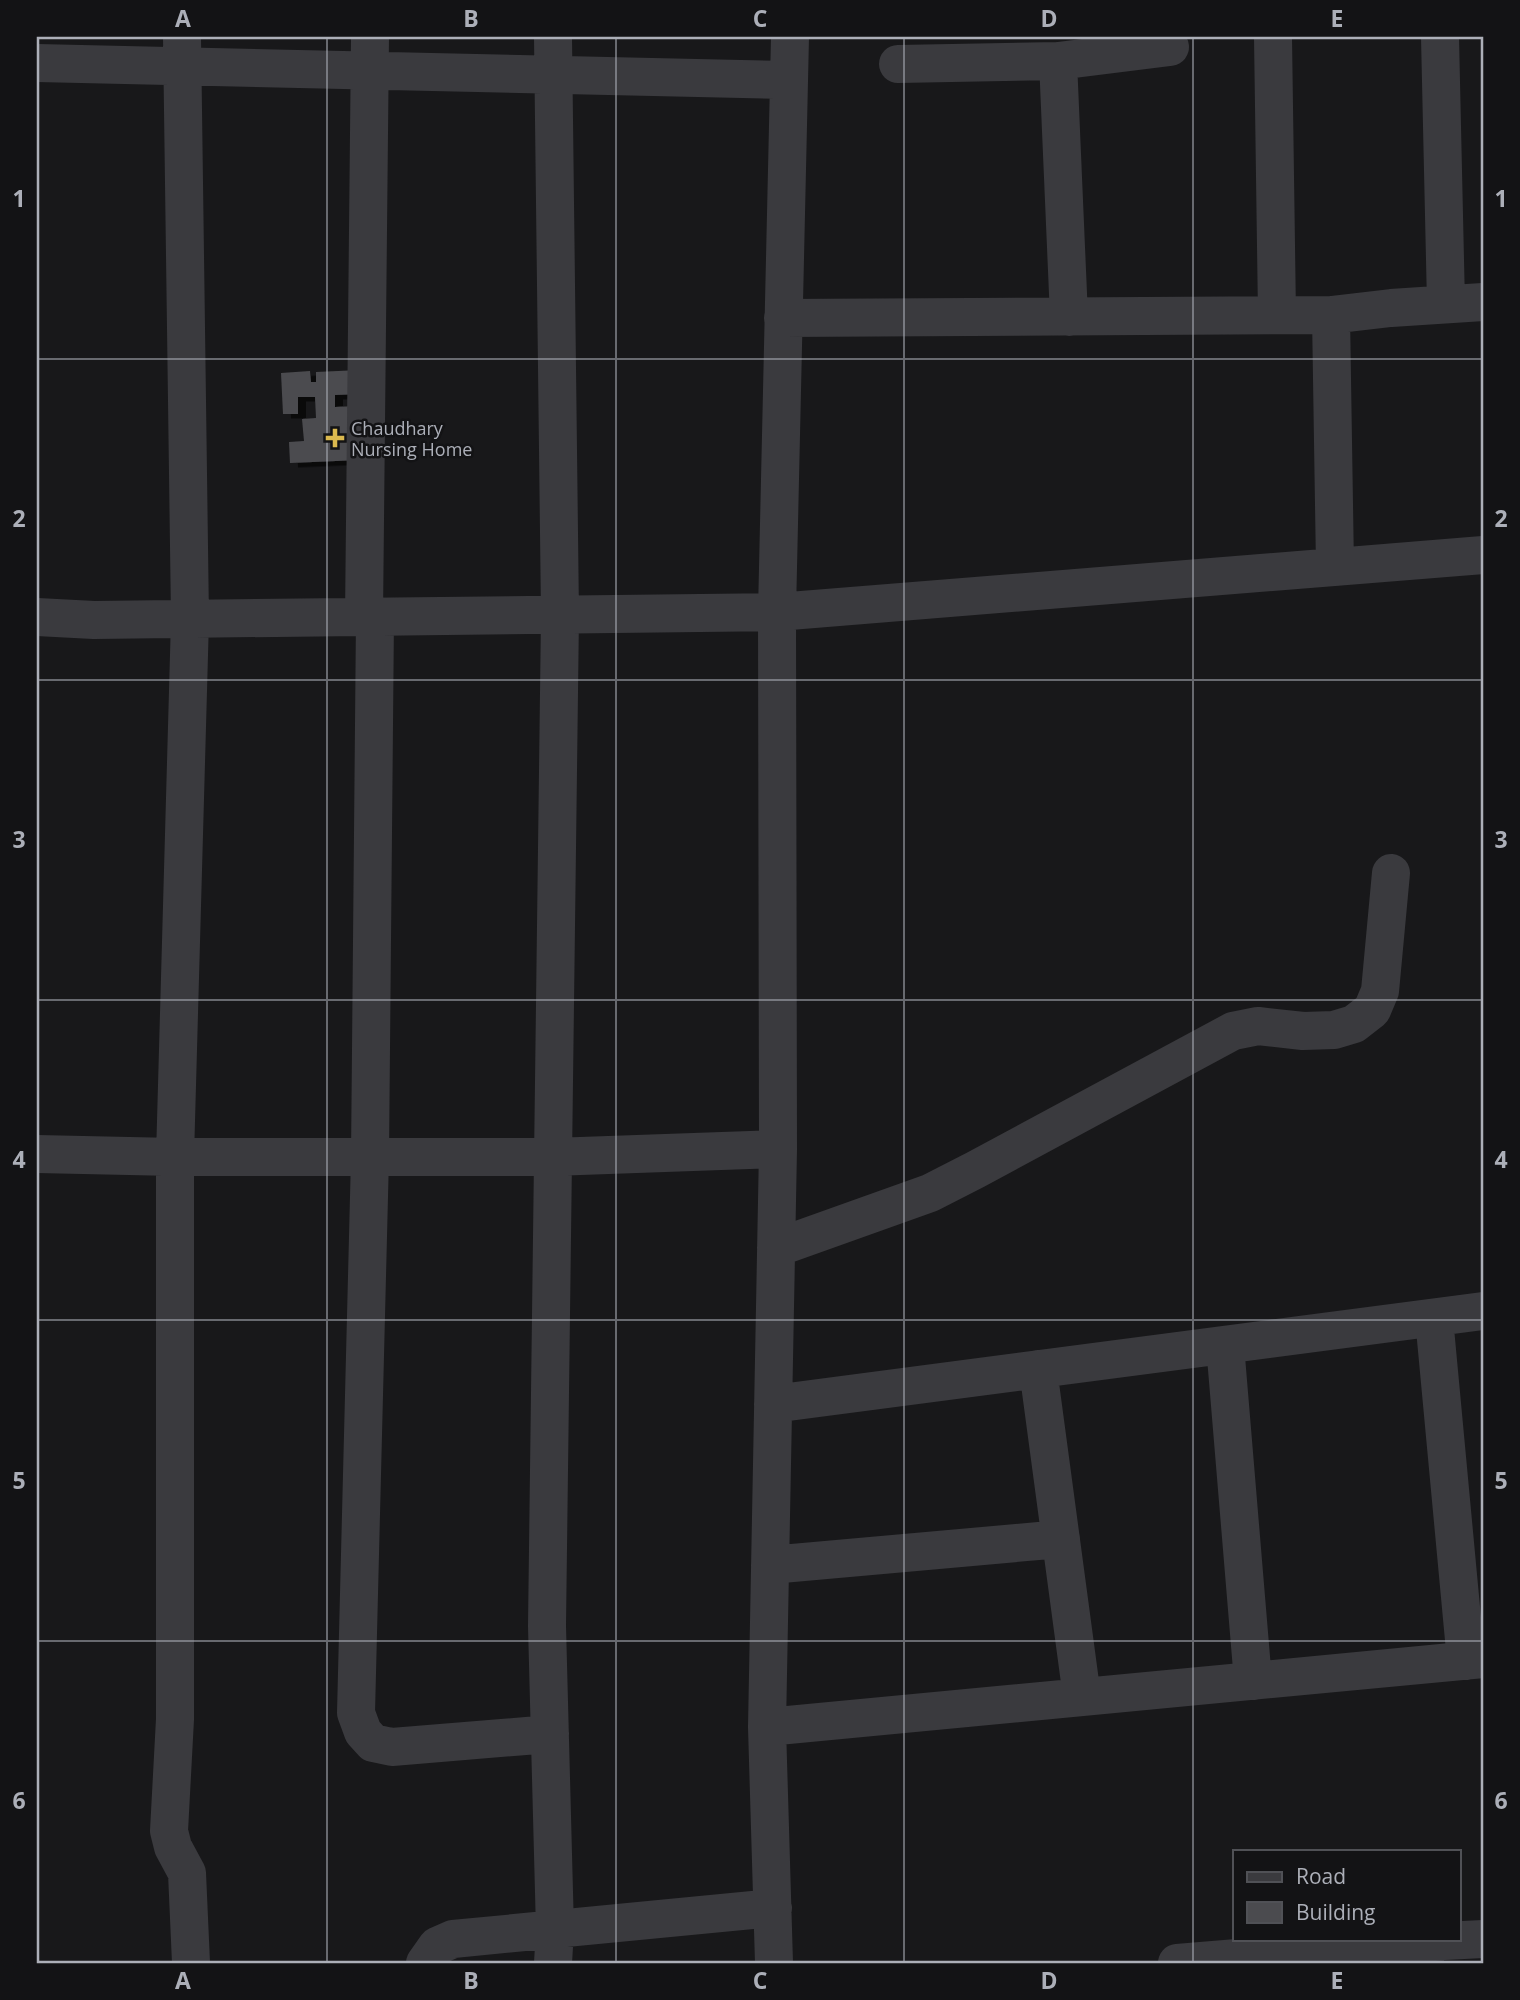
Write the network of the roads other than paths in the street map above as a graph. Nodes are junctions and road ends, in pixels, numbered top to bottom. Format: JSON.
{"nodes":[{"id":1,"x":553,"y":37,"type":"edge"},
{"id":2,"x":790,"y":37,"type":"edge"},
{"id":3,"x":1273,"y":37,"type":"edge"},
{"id":4,"x":1440,"y":37,"type":"edge"},
{"id":5,"x":1170,"y":47,"type":"dead end"},
{"id":6,"x":182,"y":52,"type":"edge"},
{"id":7,"x":369,"y":54,"type":"edge"},
{"id":8,"x":1058,"y":61,"type":"junction"},
{"id":9,"x":37,"y":63,"type":"edge"},
{"id":10,"x":898,"y":64,"type":"dead end"},
{"id":11,"x":553,"y":75,"type":"junction"},
{"id":12,"x":789,"y":80,"type":"junction"},
{"id":13,"x":1465,"y":303,"type":"edge"},
{"id":14,"x":1277,"y":315,"type":"junction"},
{"id":15,"x":1331,"y":315,"type":"junction"},
{"id":16,"x":1069,"y":317,"type":"junction"},
{"id":17,"x":783,"y":318,"type":"junction"},
{"id":18,"x":1483,"y":555,"type":"edge"},
{"id":19,"x":1335,"y":567,"type":"junction"},
{"id":20,"x":777,"y":612,"type":"junction"},
{"id":21,"x":560,"y":615,"type":"junction"},
{"id":22,"x":37,"y":617,"type":"edge"},
{"id":23,"x":370,"y":617,"type":"junction"},
{"id":24,"x":190,"y":619,"type":"junction"},
{"id":25,"x":1391,"y":873,"type":"dead end"},
{"id":26,"x":778,"y":1149,"type":"junction"},
{"id":27,"x":37,"y":1154,"type":"edge"},
{"id":28,"x":175,"y":1157,"type":"junction"},
{"id":29,"x":370,"y":1157,"type":"junction"},
{"id":30,"x":552,"y":1157,"type":"junction"},
{"id":31,"x":776,"y":1248,"type":"junction"},
{"id":32,"x":1483,"y":1311,"type":"edge"},
{"id":33,"x":1434,"y":1318,"type":"junction"},
{"id":34,"x":1225,"y":1345,"type":"junction"},
{"id":35,"x":1038,"y":1369,"type":"junction"},
{"id":36,"x":773,"y":1404,"type":"junction"},
{"id":37,"x":1061,"y":1539,"type":"junction"},
{"id":38,"x":770,"y":1565,"type":"junction"},
{"id":39,"x":1475,"y":1660,"type":"edge"},
{"id":40,"x":1253,"y":1681,"type":"junction"},
{"id":41,"x":1082,"y":1697,"type":"junction"},
{"id":42,"x":767,"y":1727,"type":"junction"},
{"id":43,"x":550,"y":1734,"type":"junction"},
{"id":44,"x":773,"y":1908,"type":"junction"},
{"id":45,"x":1483,"y":1939,"type":"edge"},
{"id":46,"x":554,"y":1947,"type":"edge"},
{"id":47,"x":1425,"y":1953,"type":"edge"},
{"id":48,"x":191,"y":1963,"type":"edge"},
{"id":49,"x":425,"y":1963,"type":"edge"},
{"id":50,"x":774,"y":1963,"type":"edge"},
{"id":51,"x":1177,"y":1963,"type":"edge"}],
"edges":[{"from":1,"to":11,"type":"street"},
{"from":2,"to":12,"type":"street"},
{"from":3,"to":14,"type":"street"},
{"from":4,"to":13,"type":"street"},
{"from":5,"to":8,"type":"street"},
{"from":6,"to":7,"type":"street"},
{"from":6,"to":9,"type":"street"},
{"from":6,"to":24,"type":"street"},
{"from":7,"to":11,"type":"street"},
{"from":7,"to":23,"type":"street"},
{"from":8,"to":10,"type":"street"},
{"from":8,"to":16,"type":"street"},
{"from":11,"to":12,"type":"street"},
{"from":11,"to":21,"type":"street"},
{"from":12,"to":17,"type":"street"},
{"from":13,"to":15,"type":"street"},
{"from":14,"to":15,"type":"street"},
{"from":14,"to":16,"type":"street"},
{"from":15,"to":19,"type":"street"},
{"from":16,"to":17,"type":"street"},
{"from":17,"to":20,"type":"street"},
{"from":18,"to":19,"type":"street"},
{"from":19,"to":20,"type":"street"},
{"from":20,"to":21,"type":"street"},
{"from":20,"to":26,"type":"street"},
{"from":21,"to":23,"type":"street"},
{"from":21,"to":30,"type":"street"},
{"from":22,"to":24,"type":"street"},
{"from":23,"to":24,"type":"street"},
{"from":23,"to":29,"type":"street"},
{"from":24,"to":28,"type":"street"},
{"from":25,"to":31,"type":"street"},
{"from":26,"to":30,"type":"street"},
{"from":26,"to":31,"type":"street"},
{"from":27,"to":28,"type":"street"},
{"from":28,"to":29,"type":"street"},
{"from":28,"to":48,"type":"street"},
{"from":29,"to":30,"type":"street"},
{"from":29,"to":43,"type":"street"},
{"from":30,"to":43,"type":"street"},
{"from":31,"to":36,"type":"street"},
{"from":32,"to":33,"type":"street"},
{"from":33,"to":34,"type":"street"},
{"from":33,"to":39,"type":"street"},
{"from":34,"to":35,"type":"street"},
{"from":34,"to":40,"type":"street"},
{"from":35,"to":36,"type":"street"},
{"from":35,"to":37,"type":"street"},
{"from":36,"to":38,"type":"street"},
{"from":37,"to":38,"type":"street"},
{"from":37,"to":41,"type":"street"},
{"from":38,"to":42,"type":"street"},
{"from":39,"to":40,"type":"street"},
{"from":40,"to":41,"type":"street"},
{"from":41,"to":42,"type":"street"},
{"from":42,"to":44,"type":"street"},
{"from":43,"to":46,"type":"street"},
{"from":44,"to":46,"type":"street"},
{"from":44,"to":50,"type":"street"},
{"from":45,"to":47,"type":"street"},
{"from":46,"to":49,"type":"street"},
{"from":47,"to":51,"type":"street"}]}
